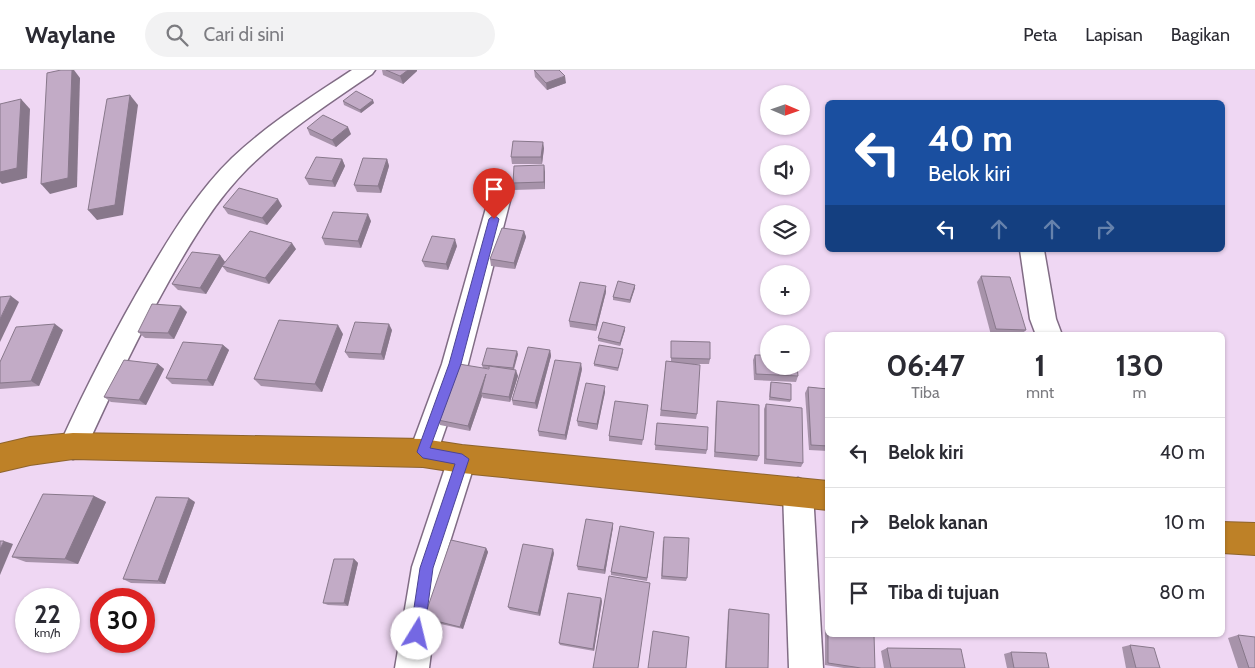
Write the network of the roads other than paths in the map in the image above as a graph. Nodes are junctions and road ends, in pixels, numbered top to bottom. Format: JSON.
{"nodes":[{"id":1,"x":365,"y":70,"type":"edge"},
{"id":2,"x":499,"y":201,"type":"dead end"},
{"id":3,"x":1032,"y":252,"type":"edge"},
{"id":4,"x":1048,"y":332,"type":"edge"},
{"id":5,"x":73,"y":446,"type":"junction"},
{"id":6,"x":423,"y":452,"type":"junction"},
{"id":7,"x":0,"y":458,"type":"edge"},
{"id":8,"x":462,"y":459,"type":"junction"},
{"id":9,"x":798,"y":492,"type":"junction"},
{"id":10,"x":825,"y":496,"type":"edge"},
{"id":11,"x":1225,"y":538,"type":"edge"},
{"id":12,"x":1255,"y":539,"type":"edge"},
{"id":13,"x":412,"y":668,"type":"edge"},
{"id":14,"x":806,"y":668,"type":"edge"}],
"edges":[{"from":1,"to":5,"type":"street"},
{"from":2,"to":6,"type":"street"},
{"from":3,"to":4,"type":"street"},
{"from":5,"to":6,"type":"highway"},
{"from":5,"to":7,"type":"highway"},
{"from":6,"to":8,"type":"highway"},
{"from":8,"to":9,"type":"highway"},
{"from":8,"to":13,"type":"street"},
{"from":9,"to":10,"type":"highway"},
{"from":9,"to":14,"type":"street"},
{"from":11,"to":12,"type":"highway"}]}
